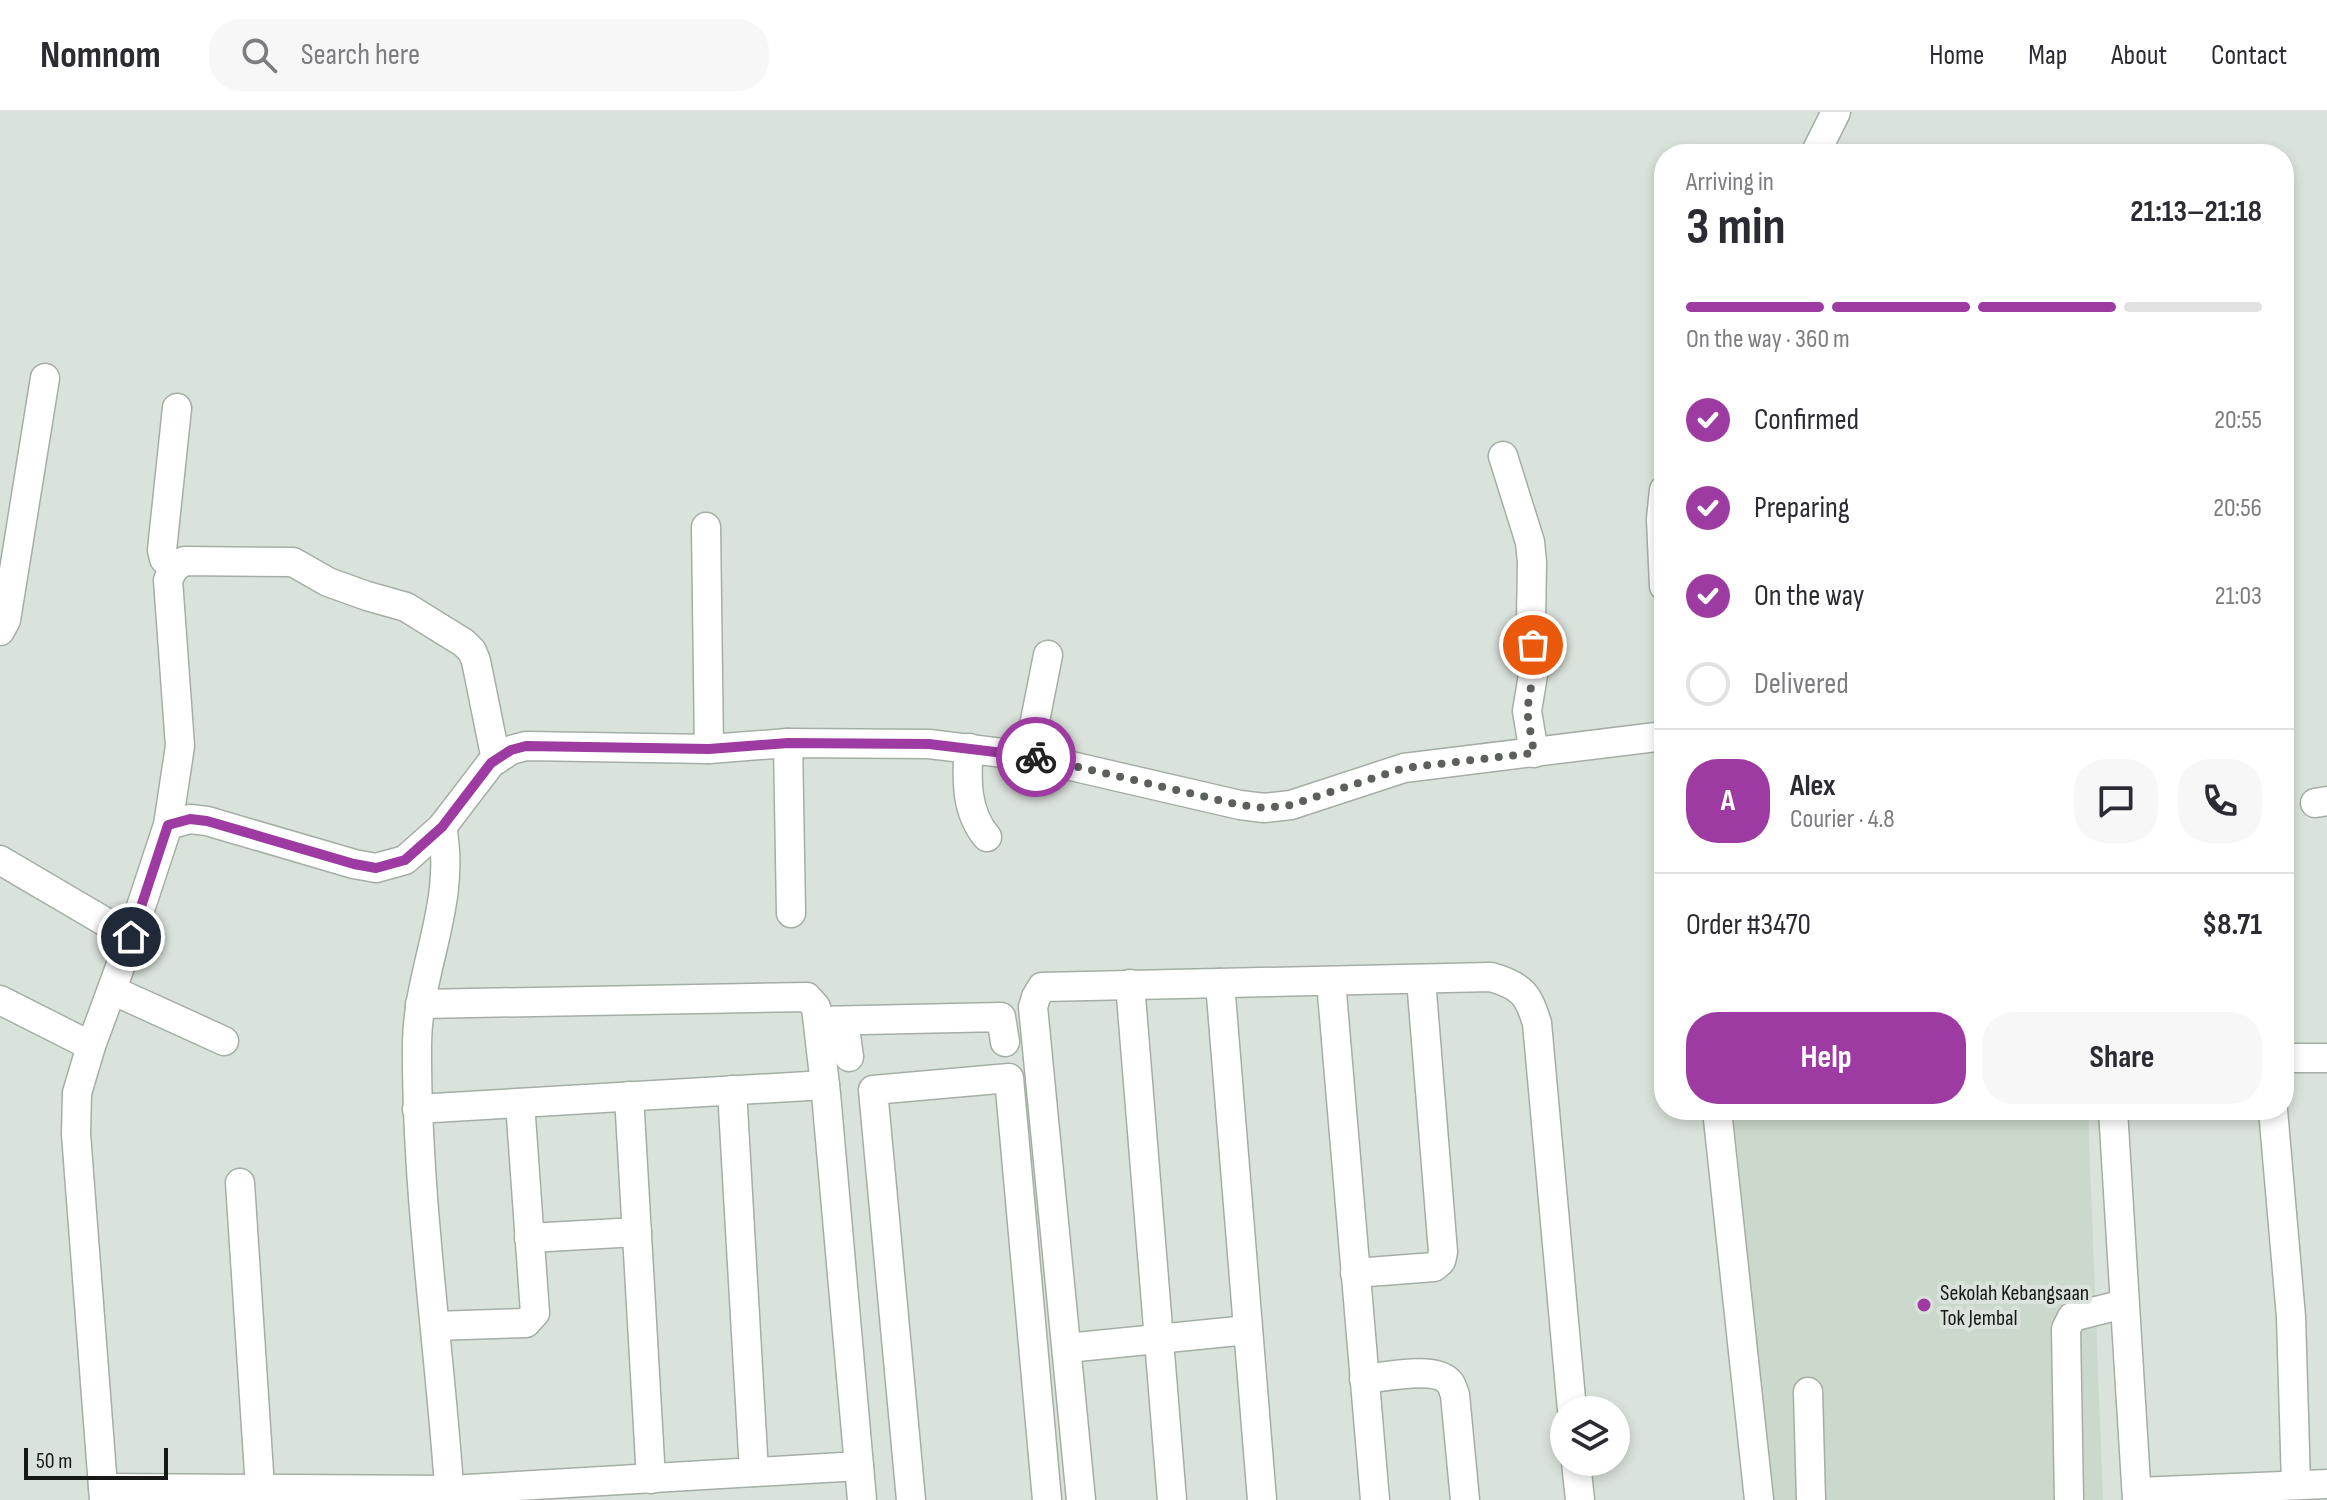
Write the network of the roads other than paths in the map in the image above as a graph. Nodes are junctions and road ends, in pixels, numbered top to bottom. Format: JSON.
{"nodes":[{"id":1,"x":1836,"y":112,"type":"edge"},
{"id":2,"x":1820,"y":144,"type":"edge"},
{"id":3,"x":45,"y":378,"type":"dead end"},
{"id":4,"x":177,"y":408,"type":"dead end"},
{"id":5,"x":1503,"y":456,"type":"dead end"},
{"id":6,"x":706,"y":527,"type":"dead end"},
{"id":7,"x":174,"y":568,"type":"junction"},
{"id":8,"x":0,"y":631,"type":"edge"},
{"id":9,"x":1048,"y":655,"type":"dead end"},
{"id":10,"x":1654,"y":737,"type":"edge"},
{"id":11,"x":788,"y":743,"type":"junction"},
{"id":12,"x":969,"y":748,"type":"junction"},
{"id":13,"x":709,"y":749,"type":"junction"},
{"id":14,"x":1534,"y":753,"type":"junction"},
{"id":15,"x":1028,"y":756,"type":"junction"},
{"id":16,"x":496,"y":760,"type":"junction"},
{"id":17,"x":168,"y":825,"type":"junction"},
{"id":18,"x":442,"y":827,"type":"junction"},
{"id":19,"x":987,"y":837,"type":"dead end"},
{"id":20,"x":0,"y":860,"type":"edge"},
{"id":21,"x":791,"y":913,"type":"dead end"},
{"id":22,"x":131,"y":937,"type":"junction"},
{"id":23,"x":1421,"y":979,"type":"junction"},
{"id":24,"x":1331,"y":981,"type":"junction"},
{"id":25,"x":1220,"y":983,"type":"junction"},
{"id":26,"x":1130,"y":984,"type":"junction"},
{"id":27,"x":112,"y":990,"type":"junction"},
{"id":28,"x":0,"y":1000,"type":"edge"},
{"id":29,"x":420,"y":1004,"type":"junction"},
{"id":30,"x":831,"y":1021,"type":"junction"},
{"id":31,"x":224,"y":1041,"type":"dead end"},
{"id":32,"x":1005,"y":1042,"type":"dead end"},
{"id":33,"x":91,"y":1046,"type":"junction"},
{"id":34,"x":849,"y":1057,"type":"dead end"},
{"id":35,"x":2294,"y":1058,"type":"edge"},
{"id":36,"x":2327,"y":1058,"type":"edge"},
{"id":37,"x":825,"y":1089,"type":"junction"},
{"id":38,"x":732,"y":1090,"type":"junction"},
{"id":39,"x":873,"y":1090,"type":"junction"},
{"id":40,"x":629,"y":1096,"type":"junction"},
{"id":41,"x":520,"y":1103,"type":"junction"},
{"id":42,"x":417,"y":1109,"type":"junction"},
{"id":43,"x":1718,"y":1120,"type":"edge"},
{"id":44,"x":2114,"y":1120,"type":"edge"},
{"id":45,"x":2274,"y":1120,"type":"edge"},
{"id":46,"x":240,"y":1183,"type":"dead end"},
{"id":47,"x":637,"y":1232,"type":"junction"},
{"id":48,"x":529,"y":1238,"type":"junction"},
{"id":49,"x":1355,"y":1273,"type":"junction"},
{"id":50,"x":2124,"y":1304,"type":"junction"},
{"id":51,"x":435,"y":1326,"type":"junction"},
{"id":52,"x":1248,"y":1330,"type":"junction"},
{"id":53,"x":1159,"y":1339,"type":"junction"},
{"id":54,"x":1067,"y":1348,"type":"junction"},
{"id":55,"x":1364,"y":1379,"type":"junction"},
{"id":56,"x":1808,"y":1392,"type":"dead end"},
{"id":57,"x":1571,"y":1396,"type":"edge"},
{"id":58,"x":859,"y":1466,"type":"junction"},
{"id":59,"x":754,"y":1472,"type":"junction"},
{"id":60,"x":1577,"y":1476,"type":"edge"},
{"id":61,"x":651,"y":1479,"type":"junction"},
{"id":62,"x":2296,"y":1484,"type":"junction"},
{"id":63,"x":2327,"y":1484,"type":"edge"},
{"id":64,"x":260,"y":1488,"type":"junction"},
{"id":65,"x":104,"y":1494,"type":"edge"},
{"id":66,"x":450,"y":1495,"type":"edge"},
{"id":67,"x":2137,"y":1496,"type":"edge"},
{"id":68,"x":862,"y":1500,"type":"edge"},
{"id":69,"x":911,"y":1500,"type":"edge"},
{"id":70,"x":1047,"y":1500,"type":"edge"},
{"id":71,"x":1081,"y":1500,"type":"edge"},
{"id":72,"x":1172,"y":1500,"type":"edge"},
{"id":73,"x":1262,"y":1500,"type":"edge"},
{"id":74,"x":1375,"y":1500,"type":"edge"},
{"id":75,"x":1465,"y":1500,"type":"edge"},
{"id":76,"x":1580,"y":1500,"type":"edge"},
{"id":77,"x":1759,"y":1500,"type":"edge"},
{"id":78,"x":1811,"y":1500,"type":"edge"},
{"id":79,"x":2069,"y":1500,"type":"edge"}],
"edges":[{"from":1,"to":2,"type":"street"},
{"from":3,"to":8,"type":"street"},
{"from":4,"to":7,"type":"street"},
{"from":5,"to":14,"type":"street"},
{"from":6,"to":13,"type":"street"},
{"from":7,"to":16,"type":"street"},
{"from":7,"to":17,"type":"street"},
{"from":9,"to":15,"type":"street"},
{"from":10,"to":14,"type":"street"},
{"from":11,"to":12,"type":"street"},
{"from":11,"to":13,"type":"street"},
{"from":11,"to":21,"type":"street"},
{"from":12,"to":15,"type":"street"},
{"from":12,"to":19,"type":"street"},
{"from":13,"to":16,"type":"street"},
{"from":14,"to":15,"type":"street"},
{"from":16,"to":18,"type":"street"},
{"from":17,"to":18,"type":"street"},
{"from":17,"to":22,"type":"street"},
{"from":18,"to":29,"type":"street"},
{"from":20,"to":22,"type":"street"},
{"from":22,"to":27,"type":"street"},
{"from":23,"to":24,"type":"street"},
{"from":23,"to":49,"type":"street"},
{"from":23,"to":57,"type":"street"},
{"from":24,"to":25,"type":"street"},
{"from":24,"to":49,"type":"street"},
{"from":25,"to":26,"type":"street"},
{"from":25,"to":52,"type":"street"},
{"from":26,"to":53,"type":"street"},
{"from":26,"to":54,"type":"street"},
{"from":27,"to":31,"type":"street"},
{"from":27,"to":33,"type":"street"},
{"from":28,"to":33,"type":"street"},
{"from":29,"to":30,"type":"street"},
{"from":29,"to":42,"type":"street"},
{"from":30,"to":32,"type":"street"},
{"from":30,"to":34,"type":"street"},
{"from":30,"to":37,"type":"street"},
{"from":33,"to":65,"type":"street"},
{"from":35,"to":36,"type":"street"},
{"from":37,"to":38,"type":"street"},
{"from":37,"to":39,"type":"street"},
{"from":37,"to":58,"type":"street"},
{"from":38,"to":40,"type":"street"},
{"from":38,"to":59,"type":"street"},
{"from":39,"to":69,"type":"street"},
{"from":39,"to":70,"type":"street"},
{"from":40,"to":41,"type":"street"},
{"from":40,"to":47,"type":"street"},
{"from":41,"to":42,"type":"street"},
{"from":41,"to":48,"type":"street"},
{"from":42,"to":51,"type":"street"},
{"from":43,"to":77,"type":"street"},
{"from":44,"to":50,"type":"street"},
{"from":45,"to":62,"type":"street"},
{"from":46,"to":64,"type":"street"},
{"from":47,"to":48,"type":"street"},
{"from":47,"to":61,"type":"street"},
{"from":48,"to":51,"type":"street"},
{"from":49,"to":55,"type":"street"},
{"from":50,"to":67,"type":"street"},
{"from":50,"to":79,"type":"street"},
{"from":51,"to":66,"type":"street"},
{"from":52,"to":53,"type":"street"},
{"from":52,"to":73,"type":"street"},
{"from":53,"to":54,"type":"street"},
{"from":53,"to":72,"type":"street"},
{"from":54,"to":71,"type":"street"},
{"from":55,"to":74,"type":"street"},
{"from":55,"to":75,"type":"street"},
{"from":56,"to":78,"type":"street"},
{"from":58,"to":59,"type":"street"},
{"from":58,"to":68,"type":"street"},
{"from":59,"to":61,"type":"street"},
{"from":60,"to":76,"type":"street"},
{"from":61,"to":66,"type":"street"},
{"from":62,"to":63,"type":"street"},
{"from":62,"to":67,"type":"street"},
{"from":64,"to":65,"type":"street"},
{"from":64,"to":66,"type":"street"}]}
